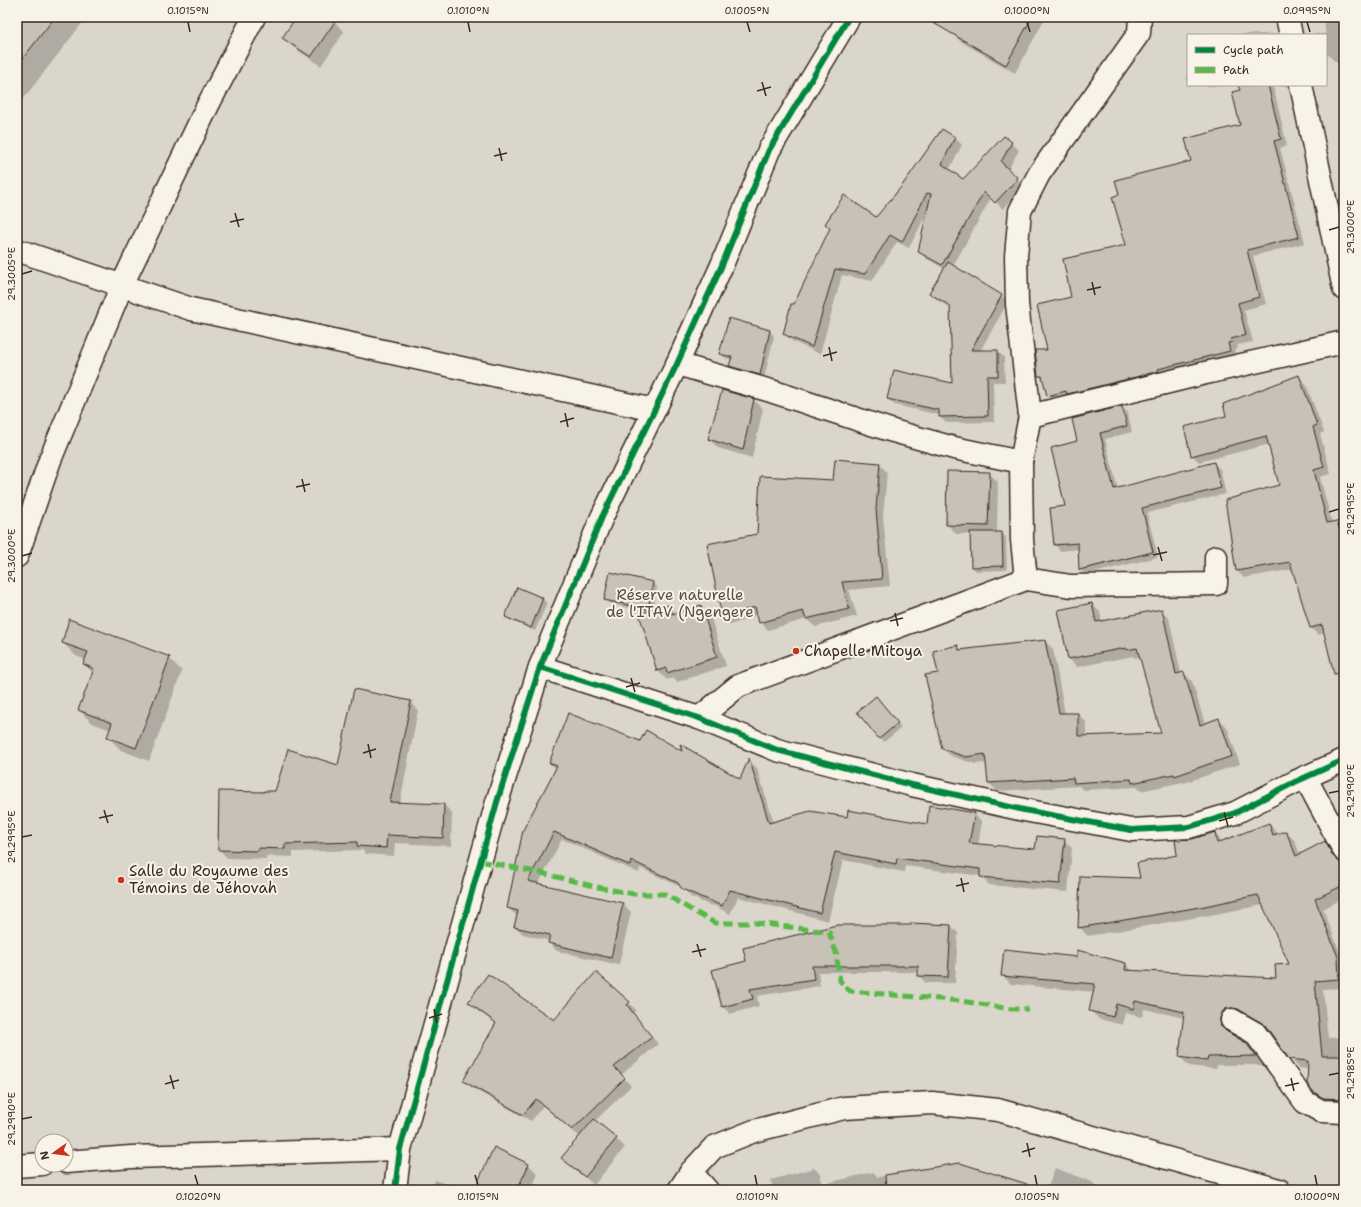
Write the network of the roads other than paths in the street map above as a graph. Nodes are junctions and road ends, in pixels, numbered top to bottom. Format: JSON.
{"nodes":[{"id":1,"x":254,"y":17,"type":"edge"},
{"id":2,"x":850,"y":17,"type":"edge"},
{"id":3,"x":1140,"y":17,"type":"edge"},
{"id":4,"x":1287,"y":17,"type":"edge"},
{"id":5,"x":1291,"y":34,"type":"edge"},
{"id":6,"x":1301,"y":86,"type":"edge"},
{"id":7,"x":17,"y":250,"type":"edge"},
{"id":8,"x":122,"y":285,"type":"junction"},
{"id":9,"x":1344,"y":289,"type":"edge"},
{"id":10,"x":1344,"y":342,"type":"edge"},
{"id":11,"x":677,"y":364,"type":"junction"},
{"id":12,"x":654,"y":410,"type":"junction"},
{"id":13,"x":1030,"y":416,"type":"junction"},
{"id":14,"x":1021,"y":462,"type":"junction"},
{"id":15,"x":17,"y":556,"type":"edge"},
{"id":16,"x":1216,"y":557,"type":"dead end"},
{"id":17,"x":1026,"y":579,"type":"junction"},
{"id":18,"x":540,"y":666,"type":"junction"},
{"id":19,"x":699,"y":718,"type":"junction"},
{"id":20,"x":1344,"y":760,"type":"edge"},
{"id":21,"x":1305,"y":778,"type":"junction"},
{"id":22,"x":1344,"y":850,"type":"edge"},
{"id":23,"x":1232,"y":1020,"type":"dead end"},
{"id":24,"x":1344,"y":1112,"type":"edge"},
{"id":25,"x":400,"y":1149,"type":"junction"},
{"id":26,"x":74,"y":1161,"type":"edge"},
{"id":27,"x":34,"y":1165,"type":"edge"},
{"id":28,"x":17,"y":1166,"type":"edge"},
{"id":29,"x":691,"y":1172,"type":"junction"},
{"id":30,"x":395,"y":1190,"type":"edge"},
{"id":31,"x":679,"y":1190,"type":"edge"},
{"id":32,"x":707,"y":1190,"type":"edge"},
{"id":33,"x":1280,"y":1190,"type":"edge"}],
"edges":[{"from":1,"to":8,"type":"street"},
{"from":2,"to":11,"type":"street"},
{"from":3,"to":13,"type":"street"},
{"from":4,"to":5,"type":"street"},
{"from":6,"to":9,"type":"street"},
{"from":7,"to":8,"type":"street"},
{"from":8,"to":12,"type":"street"},
{"from":8,"to":15,"type":"street"},
{"from":10,"to":13,"type":"street"},
{"from":11,"to":12,"type":"street"},
{"from":11,"to":14,"type":"street"},
{"from":12,"to":18,"type":"street"},
{"from":13,"to":14,"type":"street"},
{"from":14,"to":17,"type":"street"},
{"from":16,"to":17,"type":"street"},
{"from":17,"to":19,"type":"street"},
{"from":18,"to":19,"type":"street"},
{"from":18,"to":25,"type":"street"},
{"from":19,"to":21,"type":"street"},
{"from":20,"to":21,"type":"street"},
{"from":21,"to":22,"type":"street"},
{"from":23,"to":24,"type":"street"},
{"from":25,"to":26,"type":"street"},
{"from":25,"to":30,"type":"street"},
{"from":27,"to":28,"type":"street"},
{"from":29,"to":31,"type":"street"},
{"from":29,"to":32,"type":"street"},
{"from":29,"to":33,"type":"street"}]}
